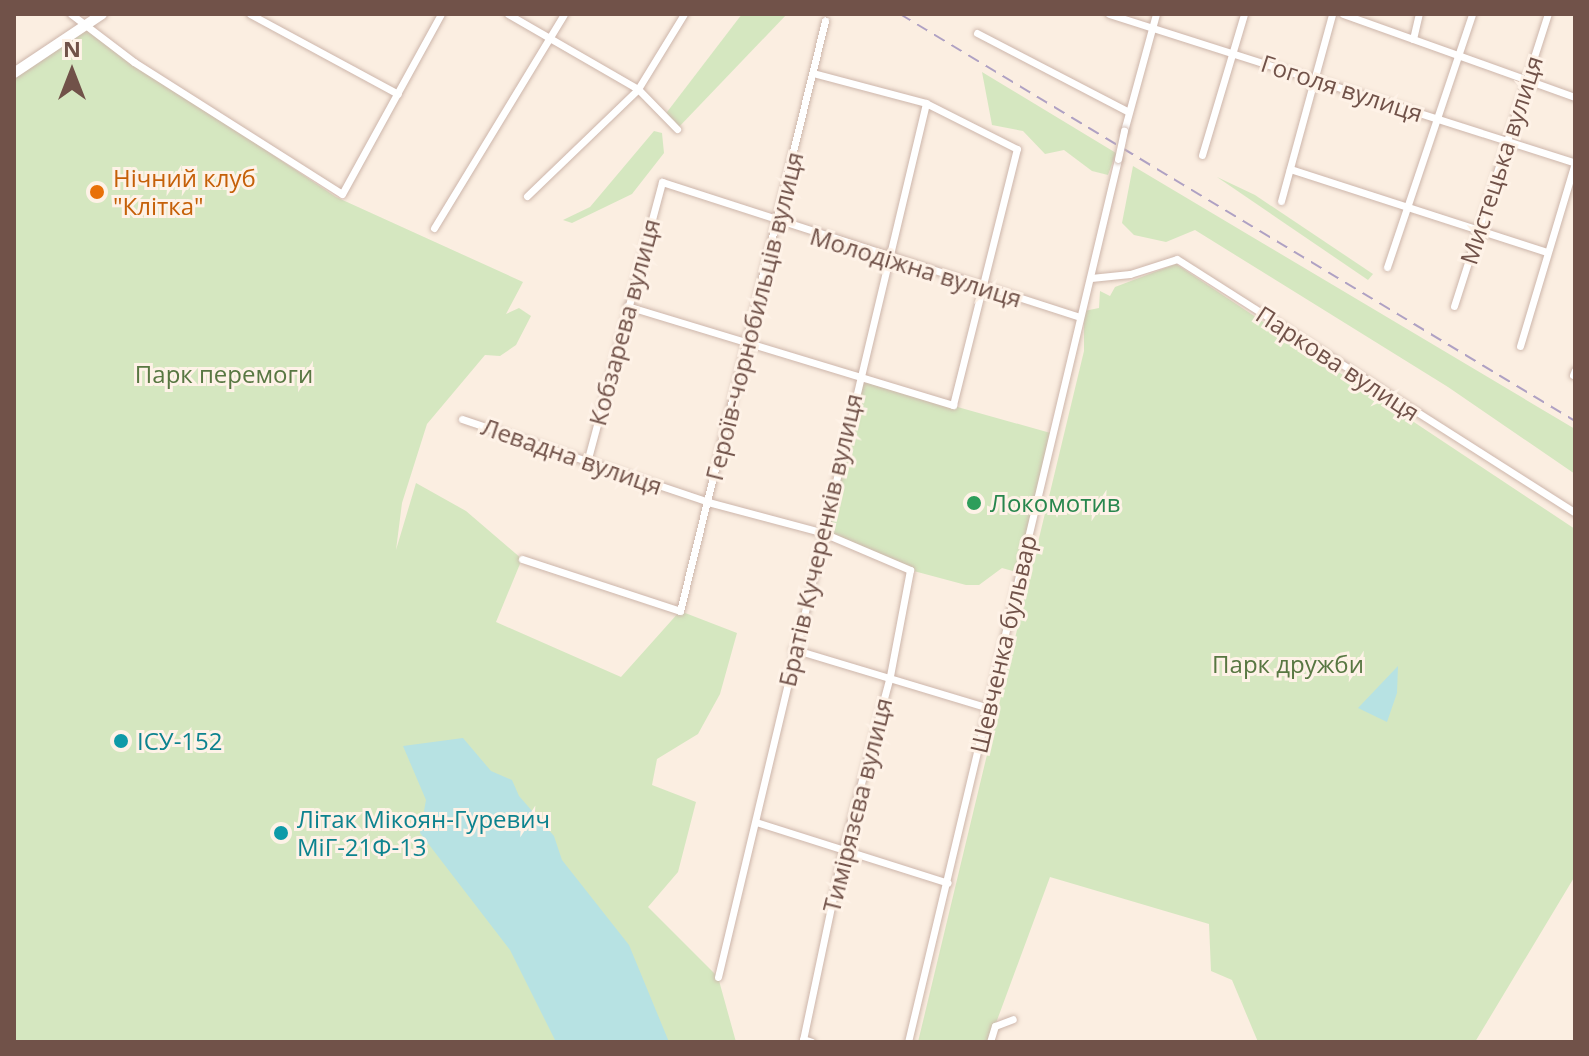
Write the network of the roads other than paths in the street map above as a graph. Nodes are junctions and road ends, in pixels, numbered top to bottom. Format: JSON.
{"nodes":[{"id":1,"x":71,"y":14,"type":"edge"},
{"id":2,"x":102,"y":14,"type":"edge"},
{"id":3,"x":250,"y":14,"type":"edge"},
{"id":4,"x":441,"y":14,"type":"edge"},
{"id":5,"x":508,"y":14,"type":"edge"},
{"id":6,"x":564,"y":14,"type":"edge"},
{"id":7,"x":684,"y":14,"type":"edge"},
{"id":8,"x":1109,"y":14,"type":"edge"},
{"id":9,"x":1156,"y":14,"type":"edge"},
{"id":10,"x":1244,"y":14,"type":"edge"},
{"id":11,"x":1332,"y":14,"type":"edge"},
{"id":12,"x":1343,"y":14,"type":"edge"},
{"id":13,"x":1419,"y":14,"type":"edge"},
{"id":14,"x":1472,"y":14,"type":"edge"},
{"id":15,"x":1548,"y":14,"type":"edge"},
{"id":16,"x":825,"y":21,"type":"dead end"},
{"id":17,"x":87,"y":25,"type":"junction"},
{"id":18,"x":1152,"y":27,"type":"junction"},
{"id":19,"x":977,"y":33,"type":"dead end"},
{"id":20,"x":549,"y":36,"type":"junction"},
{"id":21,"x":1413,"y":39,"type":"junction"},
{"id":22,"x":1233,"y":53,"type":"junction"},
{"id":23,"x":1458,"y":55,"type":"junction"},
{"id":24,"x":14,"y":73,"type":"edge"},
{"id":25,"x":813,"y":73,"type":"junction"},
{"id":26,"x":1313,"y":79,"type":"junction"},
{"id":27,"x":1526,"y":79,"type":"junction"},
{"id":28,"x":638,"y":89,"type":"junction"},
{"id":29,"x":398,"y":94,"type":"junction"},
{"id":30,"x":1575,"y":97,"type":"edge"},
{"id":31,"x":926,"y":103,"type":"junction"},
{"id":32,"x":1129,"y":112,"type":"junction"},
{"id":33,"x":1436,"y":119,"type":"junction"},
{"id":34,"x":677,"y":129,"type":"dead end"},
{"id":35,"x":1508,"y":143,"type":"junction"},
{"id":36,"x":1202,"y":155,"type":"dead end"},
{"id":37,"x":1575,"y":163,"type":"edge"},
{"id":38,"x":1290,"y":169,"type":"junction"},
{"id":39,"x":662,"y":182,"type":"joint"},
{"id":40,"x":527,"y":196,"type":"dead end"},
{"id":41,"x":1281,"y":201,"type":"dead end"},
{"id":42,"x":1406,"y":210,"type":"junction"},
{"id":43,"x":777,"y":223,"type":"junction"},
{"id":44,"x":434,"y":228,"type":"dead end"},
{"id":45,"x":1479,"y":232,"type":"junction"},
{"id":46,"x":1547,"y":252,"type":"junction"},
{"id":47,"x":886,"y":256,"type":"junction"},
{"id":48,"x":1387,"y":267,"type":"dead end"},
{"id":49,"x":1091,"y":278,"type":"junction"},
{"id":50,"x":981,"y":288,"type":"junction"},
{"id":51,"x":627,"y":306,"type":"junction"},
{"id":52,"x":1454,"y":306,"type":"dead end"},
{"id":53,"x":1080,"y":317,"type":"junction"},
{"id":54,"x":748,"y":344,"type":"junction"},
{"id":55,"x":1520,"y":346,"type":"dead end"},
{"id":56,"x":858,"y":379,"type":"junction"},
{"id":57,"x":462,"y":419,"type":"dead end"},
{"id":58,"x":587,"y":462,"type":"junction"},
{"id":59,"x":708,"y":502,"type":"junction"},
{"id":60,"x":1575,"y":513,"type":"edge"},
{"id":61,"x":821,"y":532,"type":"junction"},
{"id":62,"x":522,"y":559,"type":"dead end"},
{"id":63,"x":910,"y":570,"type":"joint"},
{"id":64,"x":793,"y":649,"type":"junction"},
{"id":65,"x":890,"y":676,"type":"junction"},
{"id":66,"x":988,"y":708,"type":"junction"},
{"id":67,"x":756,"y":822,"type":"junction"},
{"id":68,"x":843,"y":850,"type":"junction"},
{"id":69,"x":948,"y":883,"type":"junction"},
{"id":70,"x":718,"y":977,"type":"dead end"},
{"id":71,"x":1013,"y":1019,"type":"dead end"},
{"id":72,"x":812,"y":1042,"type":"edge"},
{"id":73,"x":908,"y":1042,"type":"edge"},
{"id":74,"x":990,"y":1042,"type":"edge"}],
"edges":[{"from":1,"to":17,"type":"street"},
{"from":2,"to":17,"type":"street"},
{"from":3,"to":29,"type":"street"},
{"from":4,"to":29,"type":"street"},
{"from":5,"to":20,"type":"street"},
{"from":6,"to":20,"type":"street"},
{"from":7,"to":28,"type":"street"},
{"from":8,"to":18,"type":"street","name":"Гоголя вулиця"},
{"from":9,"to":18,"type":"street","name":"Шевченка бульвар"},
{"from":10,"to":22,"type":"street"},
{"from":11,"to":26,"type":"street"},
{"from":12,"to":21,"type":"street"},
{"from":13,"to":21,"type":"street"},
{"from":14,"to":23,"type":"street"},
{"from":15,"to":27,"type":"street","name":"Мистецька вулиця"},
{"from":16,"to":25,"type":"street","name":"Героїв-чорнобильців вулиця"},
{"from":17,"to":24,"type":"street"},
{"from":17,"to":29,"type":"street"},
{"from":18,"to":22,"type":"street","name":"Гоголя вулиця"},
{"from":18,"to":32,"type":"street","name":"Шевченка бульвар"},
{"from":19,"to":32,"type":"street"},
{"from":20,"to":28,"type":"street"},
{"from":20,"to":44,"type":"street"},
{"from":21,"to":23,"type":"street"},
{"from":22,"to":26,"type":"street","name":"Гоголя вулиця"},
{"from":22,"to":36,"type":"street"},
{"from":23,"to":27,"type":"street"},
{"from":23,"to":33,"type":"street"},
{"from":25,"to":31,"type":"street"},
{"from":25,"to":43,"type":"street","name":"Героїв-чорнобильців вулиця"},
{"from":26,"to":33,"type":"street","name":"Гоголя вулиця"},
{"from":26,"to":38,"type":"street"},
{"from":27,"to":30,"type":"street"},
{"from":27,"to":35,"type":"street","name":"Мистецька вулиця"},
{"from":28,"to":34,"type":"street"},
{"from":28,"to":40,"type":"street"},
{"from":31,"to":47,"type":"street","name":"Братів Кучеренків вулиця"},
{"from":31,"to":50,"type":"street"},
{"from":32,"to":49,"type":"street","name":"Шевченка бульвар","bridge":true},
{"from":33,"to":35,"type":"street","name":"Гоголя вулиця"},
{"from":33,"to":42,"type":"street"},
{"from":35,"to":37,"type":"street","name":"Гоголя вулиця"},
{"from":35,"to":45,"type":"street","name":"Мистецька вулиця"},
{"from":37,"to":46,"type":"street"},
{"from":38,"to":41,"type":"street"},
{"from":38,"to":42,"type":"street"},
{"from":39,"to":43,"type":"street","name":"Молодіжна вулиця"},
{"from":39,"to":51,"type":"street","name":"Кобзарева вулиця"},
{"from":42,"to":45,"type":"street"},
{"from":42,"to":48,"type":"street"},
{"from":43,"to":47,"type":"street","name":"Молодіжна вулиця"},
{"from":43,"to":54,"type":"street","name":"Героїв-чорнобильців вулиця"},
{"from":45,"to":46,"type":"street"},
{"from":45,"to":52,"type":"street","name":"Мистецька вулиця"},
{"from":46,"to":55,"type":"street"},
{"from":47,"to":50,"type":"street","name":"Молодіжна вулиця"},
{"from":47,"to":56,"type":"street","name":"Братів Кучеренків вулиця"},
{"from":49,"to":53,"type":"street","name":"Шевченка бульвар"},
{"from":49,"to":60,"type":"street","name":"Паркова вулиця"},
{"from":50,"to":53,"type":"street","name":"Молодіжна вулиця"},
{"from":50,"to":56,"type":"street"},
{"from":51,"to":54,"type":"street"},
{"from":51,"to":58,"type":"street","name":"Кобзарева вулиця"},
{"from":53,"to":66,"type":"street","name":"Шевченка бульвар"},
{"from":54,"to":56,"type":"street"},
{"from":54,"to":59,"type":"street","name":"Героїв-чорнобильців вулиця"},
{"from":56,"to":61,"type":"street","name":"Братів Кучеренків вулиця"},
{"from":57,"to":58,"type":"street","name":"Левадна вулиця"},
{"from":58,"to":59,"type":"street","name":"Левадна вулиця"},
{"from":59,"to":61,"type":"street","name":"Левадна вулиця"},
{"from":59,"to":62,"type":"street","name":"Героїв-чорнобильців вулиця"},
{"from":61,"to":63,"type":"street","name":"Левадна вулиця"},
{"from":61,"to":64,"type":"street","name":"Братів Кучеренків вулиця"},
{"from":63,"to":65,"type":"street","name":"Тимірязєва вулиця"},
{"from":64,"to":65,"type":"street"},
{"from":64,"to":67,"type":"street","name":"Братів Кучеренків вулиця"},
{"from":65,"to":66,"type":"street"},
{"from":65,"to":68,"type":"street","name":"Тимірязєва вулиця"},
{"from":66,"to":69,"type":"street","name":"Шевченка бульвар"},
{"from":67,"to":68,"type":"street"},
{"from":67,"to":70,"type":"street","name":"Братів Кучеренків вулиця"},
{"from":68,"to":69,"type":"street"},
{"from":68,"to":72,"type":"street","name":"Тимірязєва вулиця"},
{"from":69,"to":73,"type":"street","name":"Шевченка бульвар"},
{"from":71,"to":74,"type":"street"}]}
